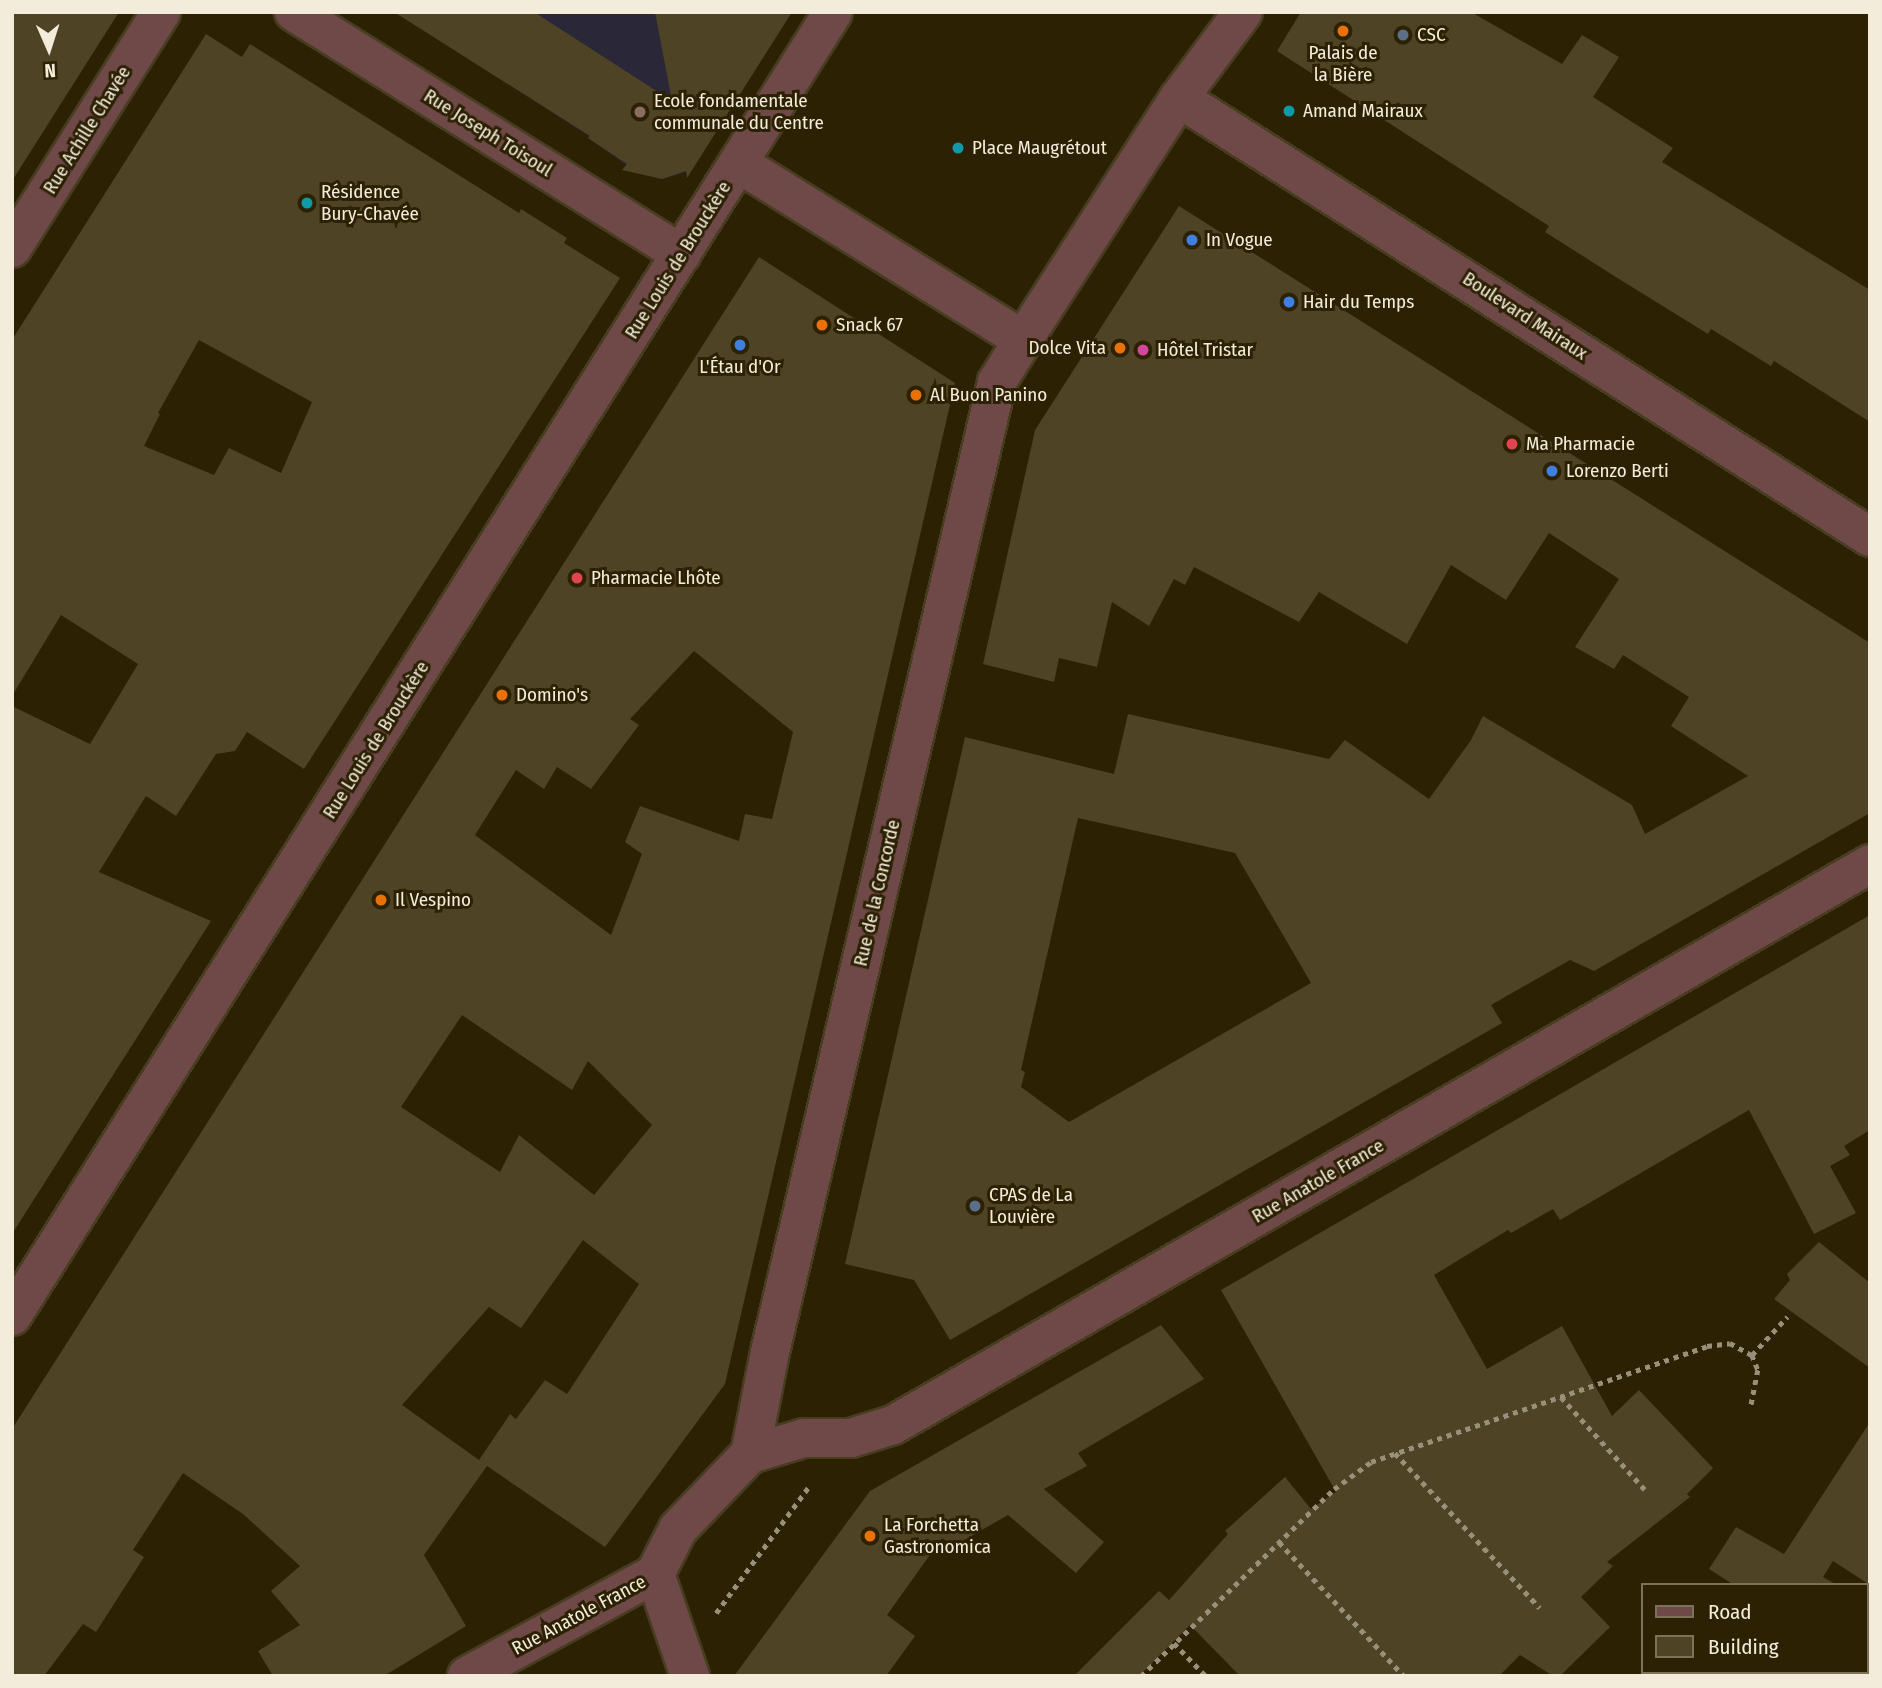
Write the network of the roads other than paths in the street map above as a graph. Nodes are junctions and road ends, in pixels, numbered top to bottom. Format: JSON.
{"nodes":[{"id":1,"x":161,"y":12,"type":"edge"},
{"id":2,"x":294,"y":12,"type":"edge"},
{"id":3,"x":833,"y":12,"type":"edge"},
{"id":4,"x":1242,"y":12,"type":"edge"},
{"id":5,"x":1179,"y":98,"type":"junction"},
{"id":6,"x":738,"y":163,"type":"junction"},
{"id":7,"x":12,"y":248,"type":"edge"},
{"id":8,"x":682,"y":254,"type":"junction"},
{"id":9,"x":1023,"y":340,"type":"junction"},
{"id":10,"x":1870,"y":537,"type":"edge"},
{"id":11,"x":1870,"y":864,"type":"edge"},
{"id":12,"x":12,"y":1316,"type":"edge"},
{"id":13,"x":750,"y":1454,"type":"junction"},
{"id":14,"x":655,"y":1574,"type":"junction"},
{"id":15,"x":688,"y":1668,"type":"edge"},
{"id":16,"x":467,"y":1676,"type":"edge"}],
"edges":[{"from":1,"to":7,"type":"street","name":"Rue Achille Chavée"},
{"from":2,"to":8,"type":"street","name":"Rue Joseph Toisoul"},
{"from":3,"to":6,"type":"street"},
{"from":4,"to":5,"type":"street"},
{"from":5,"to":9,"type":"street"},
{"from":5,"to":10,"type":"street","name":"Boulevard Mairaux"},
{"from":6,"to":8,"type":"street","name":"Rue Louis de Brouckère"},
{"from":6,"to":9,"type":"street"},
{"from":8,"to":12,"type":"street","name":"Rue Louis de Brouckère"},
{"from":9,"to":13,"type":"street","name":"Rue de la Concorde"},
{"from":11,"to":13,"type":"street","name":"Rue Anatole France"},
{"from":13,"to":14,"type":"street"},
{"from":14,"to":15,"type":"street"},
{"from":14,"to":16,"type":"street","name":"Rue Anatole France"}]}
